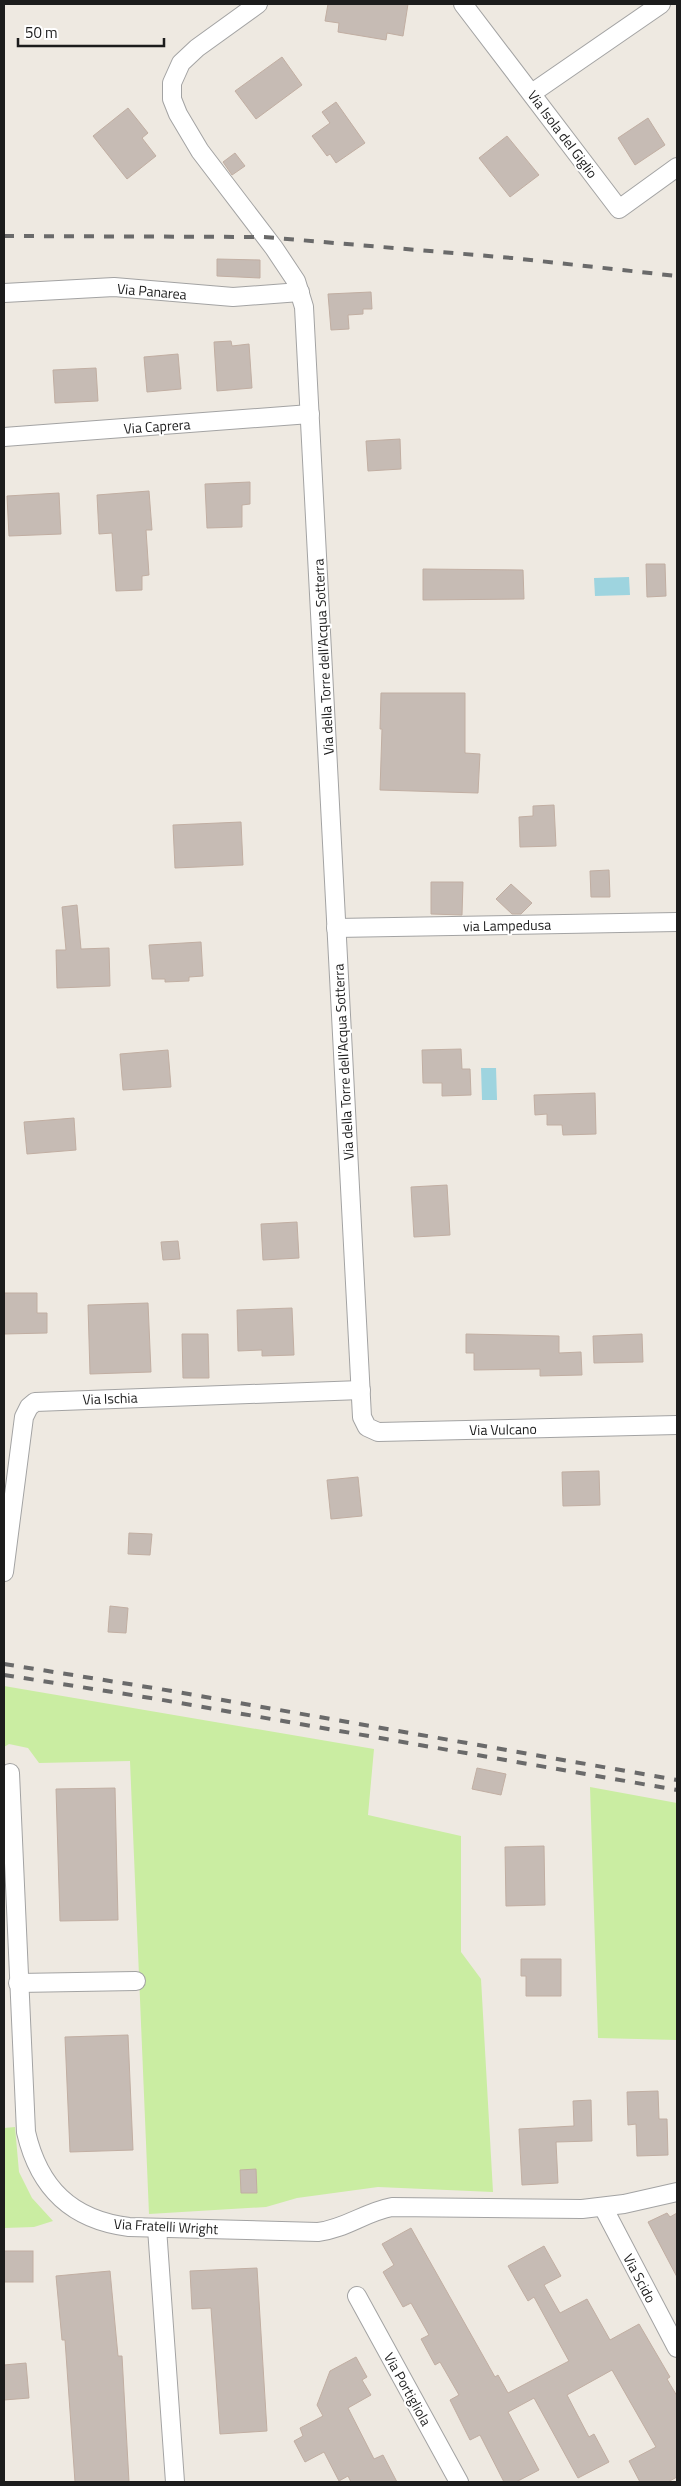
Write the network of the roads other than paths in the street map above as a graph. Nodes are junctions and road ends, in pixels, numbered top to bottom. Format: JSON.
{"nodes":[{"id":1,"x":258,"y":4,"type":"edge"},
{"id":2,"x":463,"y":4,"type":"edge"},
{"id":3,"x":660,"y":4,"type":"edge"},
{"id":4,"x":532,"y":93,"type":"junction"},
{"id":5,"x":677,"y":167,"type":"edge"},
{"id":6,"x":300,"y":292,"type":"junction"},
{"id":7,"x":4,"y":293,"type":"edge"},
{"id":8,"x":310,"y":414,"type":"junction"},
{"id":9,"x":4,"y":437,"type":"edge"},
{"id":10,"x":677,"y":922,"type":"edge"},
{"id":11,"x":336,"y":928,"type":"junction"},
{"id":12,"x":361,"y":1390,"type":"junction"},
{"id":13,"x":677,"y":1425,"type":"edge"},
{"id":14,"x":4,"y":1572,"type":"edge"},
{"id":15,"x":10,"y":1773,"type":"dead end"},
{"id":16,"x":136,"y":1981,"type":"dead end"},
{"id":17,"x":18,"y":1983,"type":"junction"},
{"id":18,"x":677,"y":2192,"type":"edge"},
{"id":19,"x":603,"y":2208,"type":"junction"},
{"id":20,"x":158,"y":2228,"type":"junction"},
{"id":21,"x":357,"y":2296,"type":"dead end"},
{"id":22,"x":677,"y":2348,"type":"edge"},
{"id":23,"x":175,"y":2482,"type":"edge"},
{"id":24,"x":458,"y":2482,"type":"edge"}],
"edges":[{"from":1,"to":6,"type":"street","name":"Via della Torre dell'Acqua Sotterra"},
{"from":2,"to":4,"type":"street","name":"Via Isola del Giglio"},
{"from":3,"to":4,"type":"street"},
{"from":4,"to":5,"type":"street","name":"Via Isola del Giglio"},
{"from":6,"to":7,"type":"street","name":"Via Panarea"},
{"from":6,"to":8,"type":"street","name":"Via della Torre dell'Acqua Sotterra"},
{"from":8,"to":9,"type":"street","name":"Via Caprera"},
{"from":8,"to":11,"type":"street","name":"Via della Torre dell'Acqua Sotterra"},
{"from":10,"to":11,"type":"street","name":"via Lampedusa"},
{"from":11,"to":12,"type":"street","name":"Via della Torre dell'Acqua Sotterra"},
{"from":12,"to":13,"type":"street","name":"Via Vulcano"},
{"from":12,"to":14,"type":"street","name":"Via Ischia"},
{"from":15,"to":17,"type":"street","name":"Via Fratelli Wright"},
{"from":16,"to":17,"type":"street"},
{"from":17,"to":20,"type":"street","name":"Via Fratelli Wright"},
{"from":18,"to":19,"type":"street","name":"Via Fratelli Wright"},
{"from":19,"to":20,"type":"street","name":"Via Fratelli Wright"},
{"from":19,"to":22,"type":"street","name":"Via Scido"},
{"from":20,"to":23,"type":"street"},
{"from":21,"to":24,"type":"street","name":"Via Portigliola"}]}
